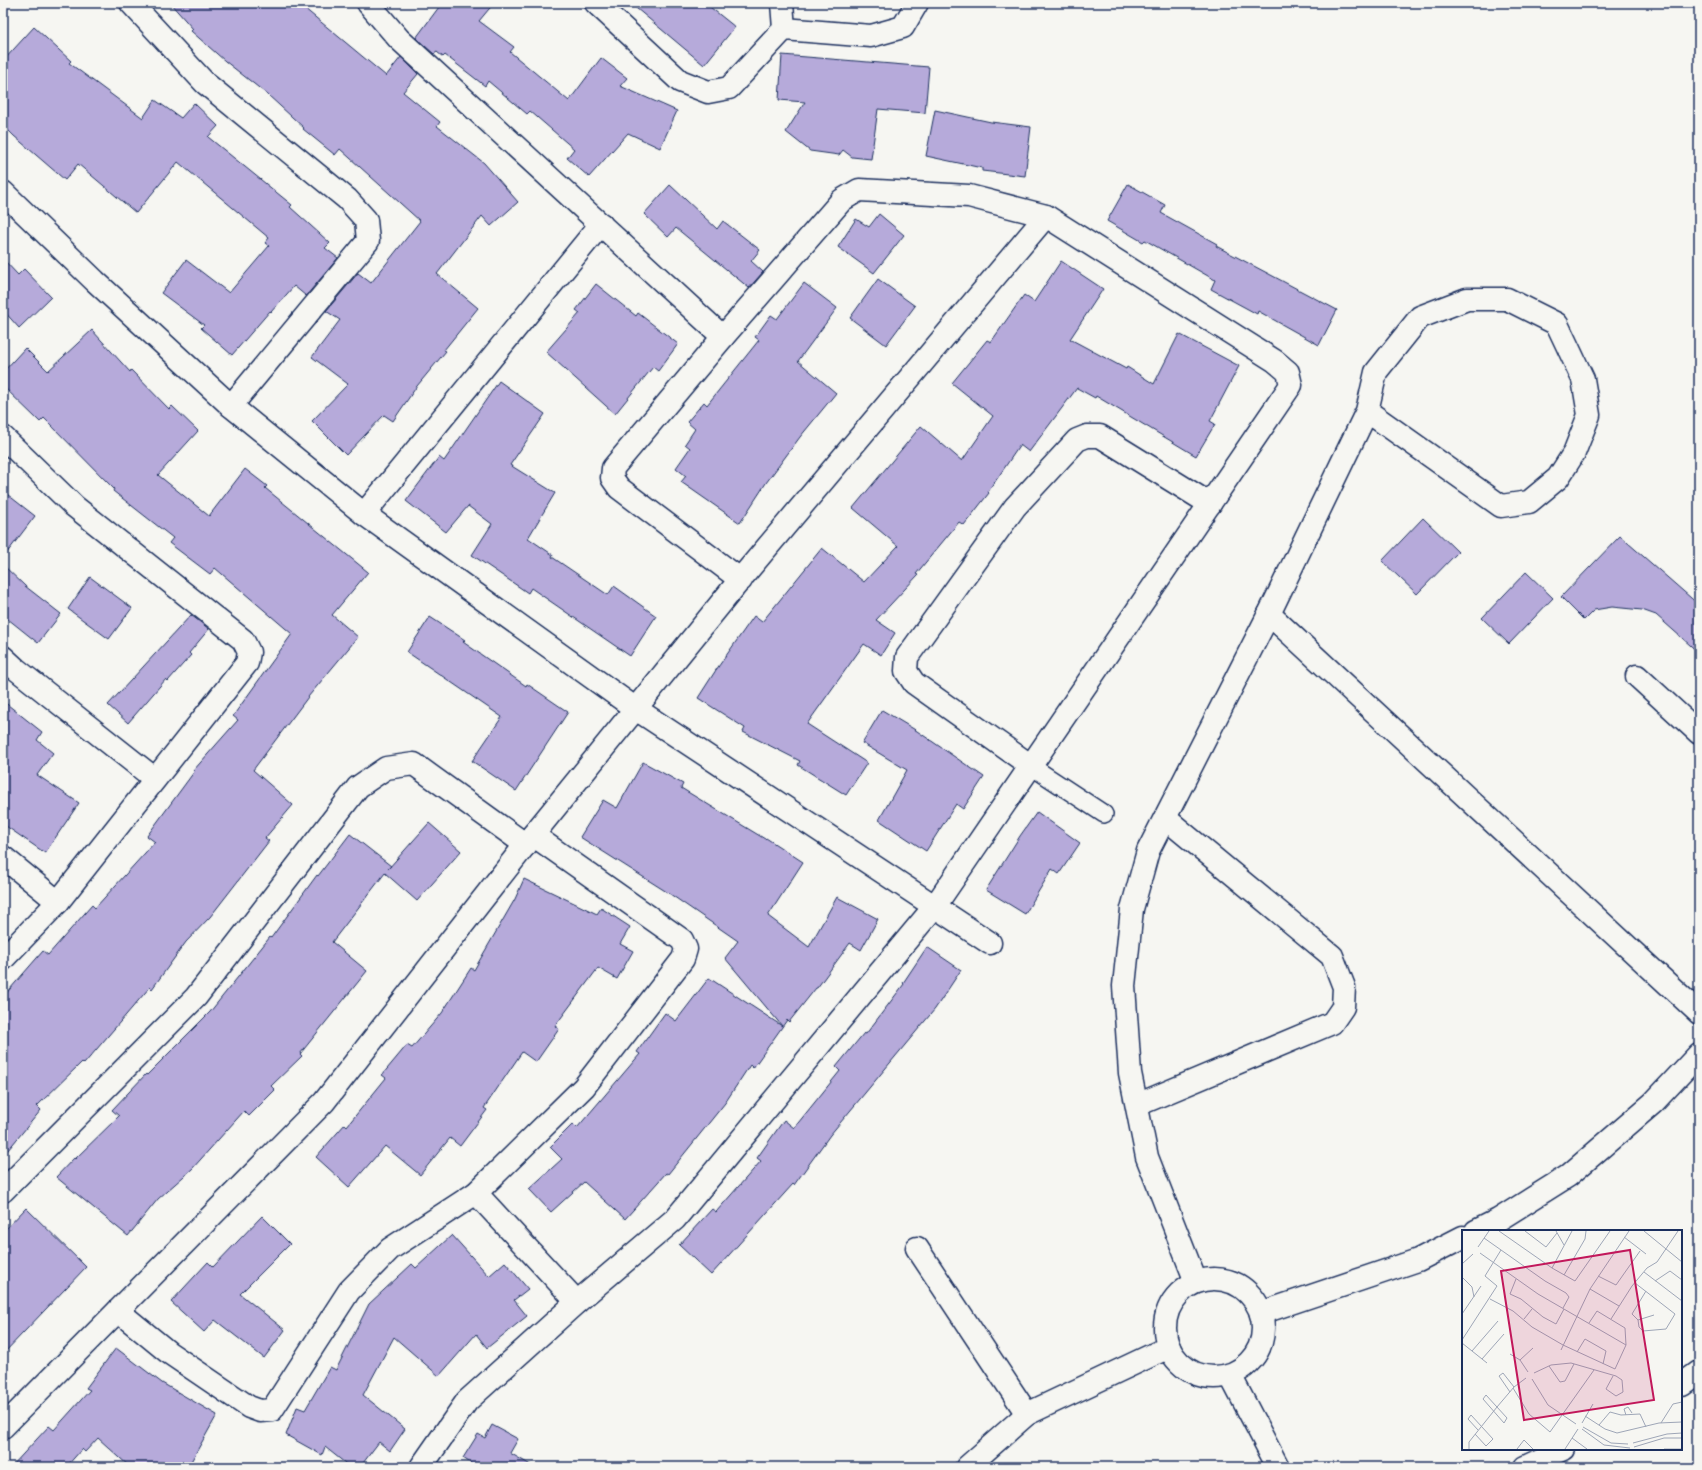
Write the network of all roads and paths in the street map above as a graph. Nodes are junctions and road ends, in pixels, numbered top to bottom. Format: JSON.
{"nodes":[{"id":1,"x":131,"y":3,"type":"edge"},
{"id":2,"x":596,"y":3,"type":"edge"},
{"id":3,"x":782,"y":3,"type":"edge"},
{"id":4,"x":917,"y":3,"type":"edge"},
{"id":5,"x":371,"y":4,"type":"edge"},
{"id":6,"x":784,"y":29,"type":"junction"},
{"id":7,"x":3,"y":192,"type":"edge"},
{"id":8,"x":1046,"y":216,"type":"junction"},
{"id":9,"x":601,"y":224,"type":"junction"},
{"id":10,"x":723,"y":337,"type":"junction"},
{"id":11,"x":232,"y":406,"type":"junction"},
{"id":12,"x":1367,"y":411,"type":"junction"},
{"id":13,"x":3,"y":437,"type":"edge"},
{"id":14,"x":1210,"y":504,"type":"junction"},
{"id":15,"x":364,"y":514,"type":"junction"},
{"id":16,"x":741,"y":580,"type":"junction"},
{"id":17,"x":1269,"y":614,"type":"junction"},
{"id":18,"x":3,"y":657,"type":"edge"},
{"id":19,"x":1637,"y":676,"type":"dead end"},
{"id":20,"x":636,"y":709,"type":"junction"},
{"id":21,"x":1699,"y":733,"type":"edge"},
{"id":22,"x":1031,"y":766,"type":"junction"},
{"id":23,"x":155,"y":779,"type":"junction"},
{"id":24,"x":1104,"y":814,"type":"dead end"},
{"id":25,"x":1164,"y":818,"type":"junction"},
{"id":26,"x":529,"y":840,"type":"junction"},
{"id":27,"x":3,"y":857,"type":"edge"},
{"id":28,"x":58,"y":902,"type":"junction"},
{"id":29,"x":935,"y":906,"type":"junction"},
{"id":30,"x":990,"y":943,"type":"dead end"},
{"id":31,"x":3,"y":959,"type":"edge"},
{"id":32,"x":1699,"y":1013,"type":"edge"},
{"id":33,"x":1699,"y":1054,"type":"edge"},
{"id":34,"x":1137,"y":1105,"type":"junction"},
{"id":35,"x":3,"y":1191,"type":"edge"},
{"id":36,"x":476,"y":1193,"type":"junction"},
{"id":37,"x":1478,"y":1230,"type":"edge"},
{"id":38,"x":1462,"y":1238,"type":"edge"},
{"id":39,"x":917,"y":1248,"type":"dead end"},
{"id":40,"x":1196,"y":1282,"type":"junction"},
{"id":41,"x":576,"y":1302,"type":"junction"},
{"id":42,"x":118,"y":1311,"type":"junction"},
{"id":43,"x":1261,"y":1313,"type":"junction"},
{"id":44,"x":1169,"y":1347,"type":"junction"},
{"id":45,"x":1699,"y":1372,"type":"edge"},
{"id":46,"x":1230,"y":1375,"type":"junction"},
{"id":47,"x":1682,"y":1384,"type":"edge"},
{"id":48,"x":1027,"y":1414,"type":"junction"},
{"id":49,"x":3,"y":1427,"type":"edge"},
{"id":50,"x":1562,"y":1450,"type":"edge"},
{"id":51,"x":421,"y":1467,"type":"edge"},
{"id":52,"x":967,"y":1467,"type":"edge"},
{"id":53,"x":1278,"y":1467,"type":"edge"},
{"id":54,"x":1526,"y":1467,"type":"edge"}],
"edges":[{"from":1,"to":11,"type":"street"},
{"from":2,"to":6,"type":"street"},
{"from":3,"to":6,"type":"street"},
{"from":4,"to":6,"type":"street"},
{"from":5,"to":9,"type":"street"},
{"from":7,"to":11,"type":"street"},
{"from":8,"to":10,"type":"street"},
{"from":8,"to":14,"type":"street"},
{"from":8,"to":16,"type":"street"},
{"from":9,"to":10,"type":"street"},
{"from":9,"to":15,"type":"street"},
{"from":10,"to":16,"type":"street"},
{"from":11,"to":15,"type":"street"},
{"from":12,"to":12,"type":"street"},
{"from":12,"to":17,"type":"street"},
{"from":13,"to":23,"type":"street"},
{"from":14,"to":22,"type":"street"},
{"from":14,"to":22,"type":"street"},
{"from":15,"to":20,"type":"street"},
{"from":16,"to":20,"type":"street"},
{"from":17,"to":25,"type":"street"},
{"from":17,"to":32,"type":"street"},
{"from":18,"to":23,"type":"street"},
{"from":19,"to":21,"type":"street"},
{"from":20,"to":26,"type":"street"},
{"from":20,"to":29,"type":"street"},
{"from":22,"to":24,"type":"lane"},
{"from":22,"to":29,"type":"street"},
{"from":23,"to":28,"type":"street"},
{"from":25,"to":34,"type":"street"},
{"from":25,"to":34,"type":"street"},
{"from":26,"to":35,"type":"street"},
{"from":26,"to":36,"type":"street"},
{"from":26,"to":42,"type":"street"},
{"from":27,"to":28,"type":"street"},
{"from":28,"to":31,"type":"street"},
{"from":29,"to":30,"type":"street"},
{"from":29,"to":41,"type":"street"},
{"from":33,"to":37,"type":"street"},
{"from":34,"to":40,"type":"street"},
{"from":36,"to":41,"type":"street"},
{"from":36,"to":42,"type":"street"},
{"from":38,"to":43,"type":"street"},
{"from":39,"to":48,"type":"street"},
{"from":40,"to":43,"type":"street"},
{"from":40,"to":44,"type":"street"},
{"from":41,"to":51,"type":"street"},
{"from":42,"to":49,"type":"street"},
{"from":43,"to":46,"type":"street"},
{"from":44,"to":46,"type":"street"},
{"from":44,"to":48,"type":"street"},
{"from":45,"to":47,"type":"street"},
{"from":46,"to":53,"type":"street"},
{"from":48,"to":52,"type":"street"},
{"from":50,"to":54,"type":"street"}]}
